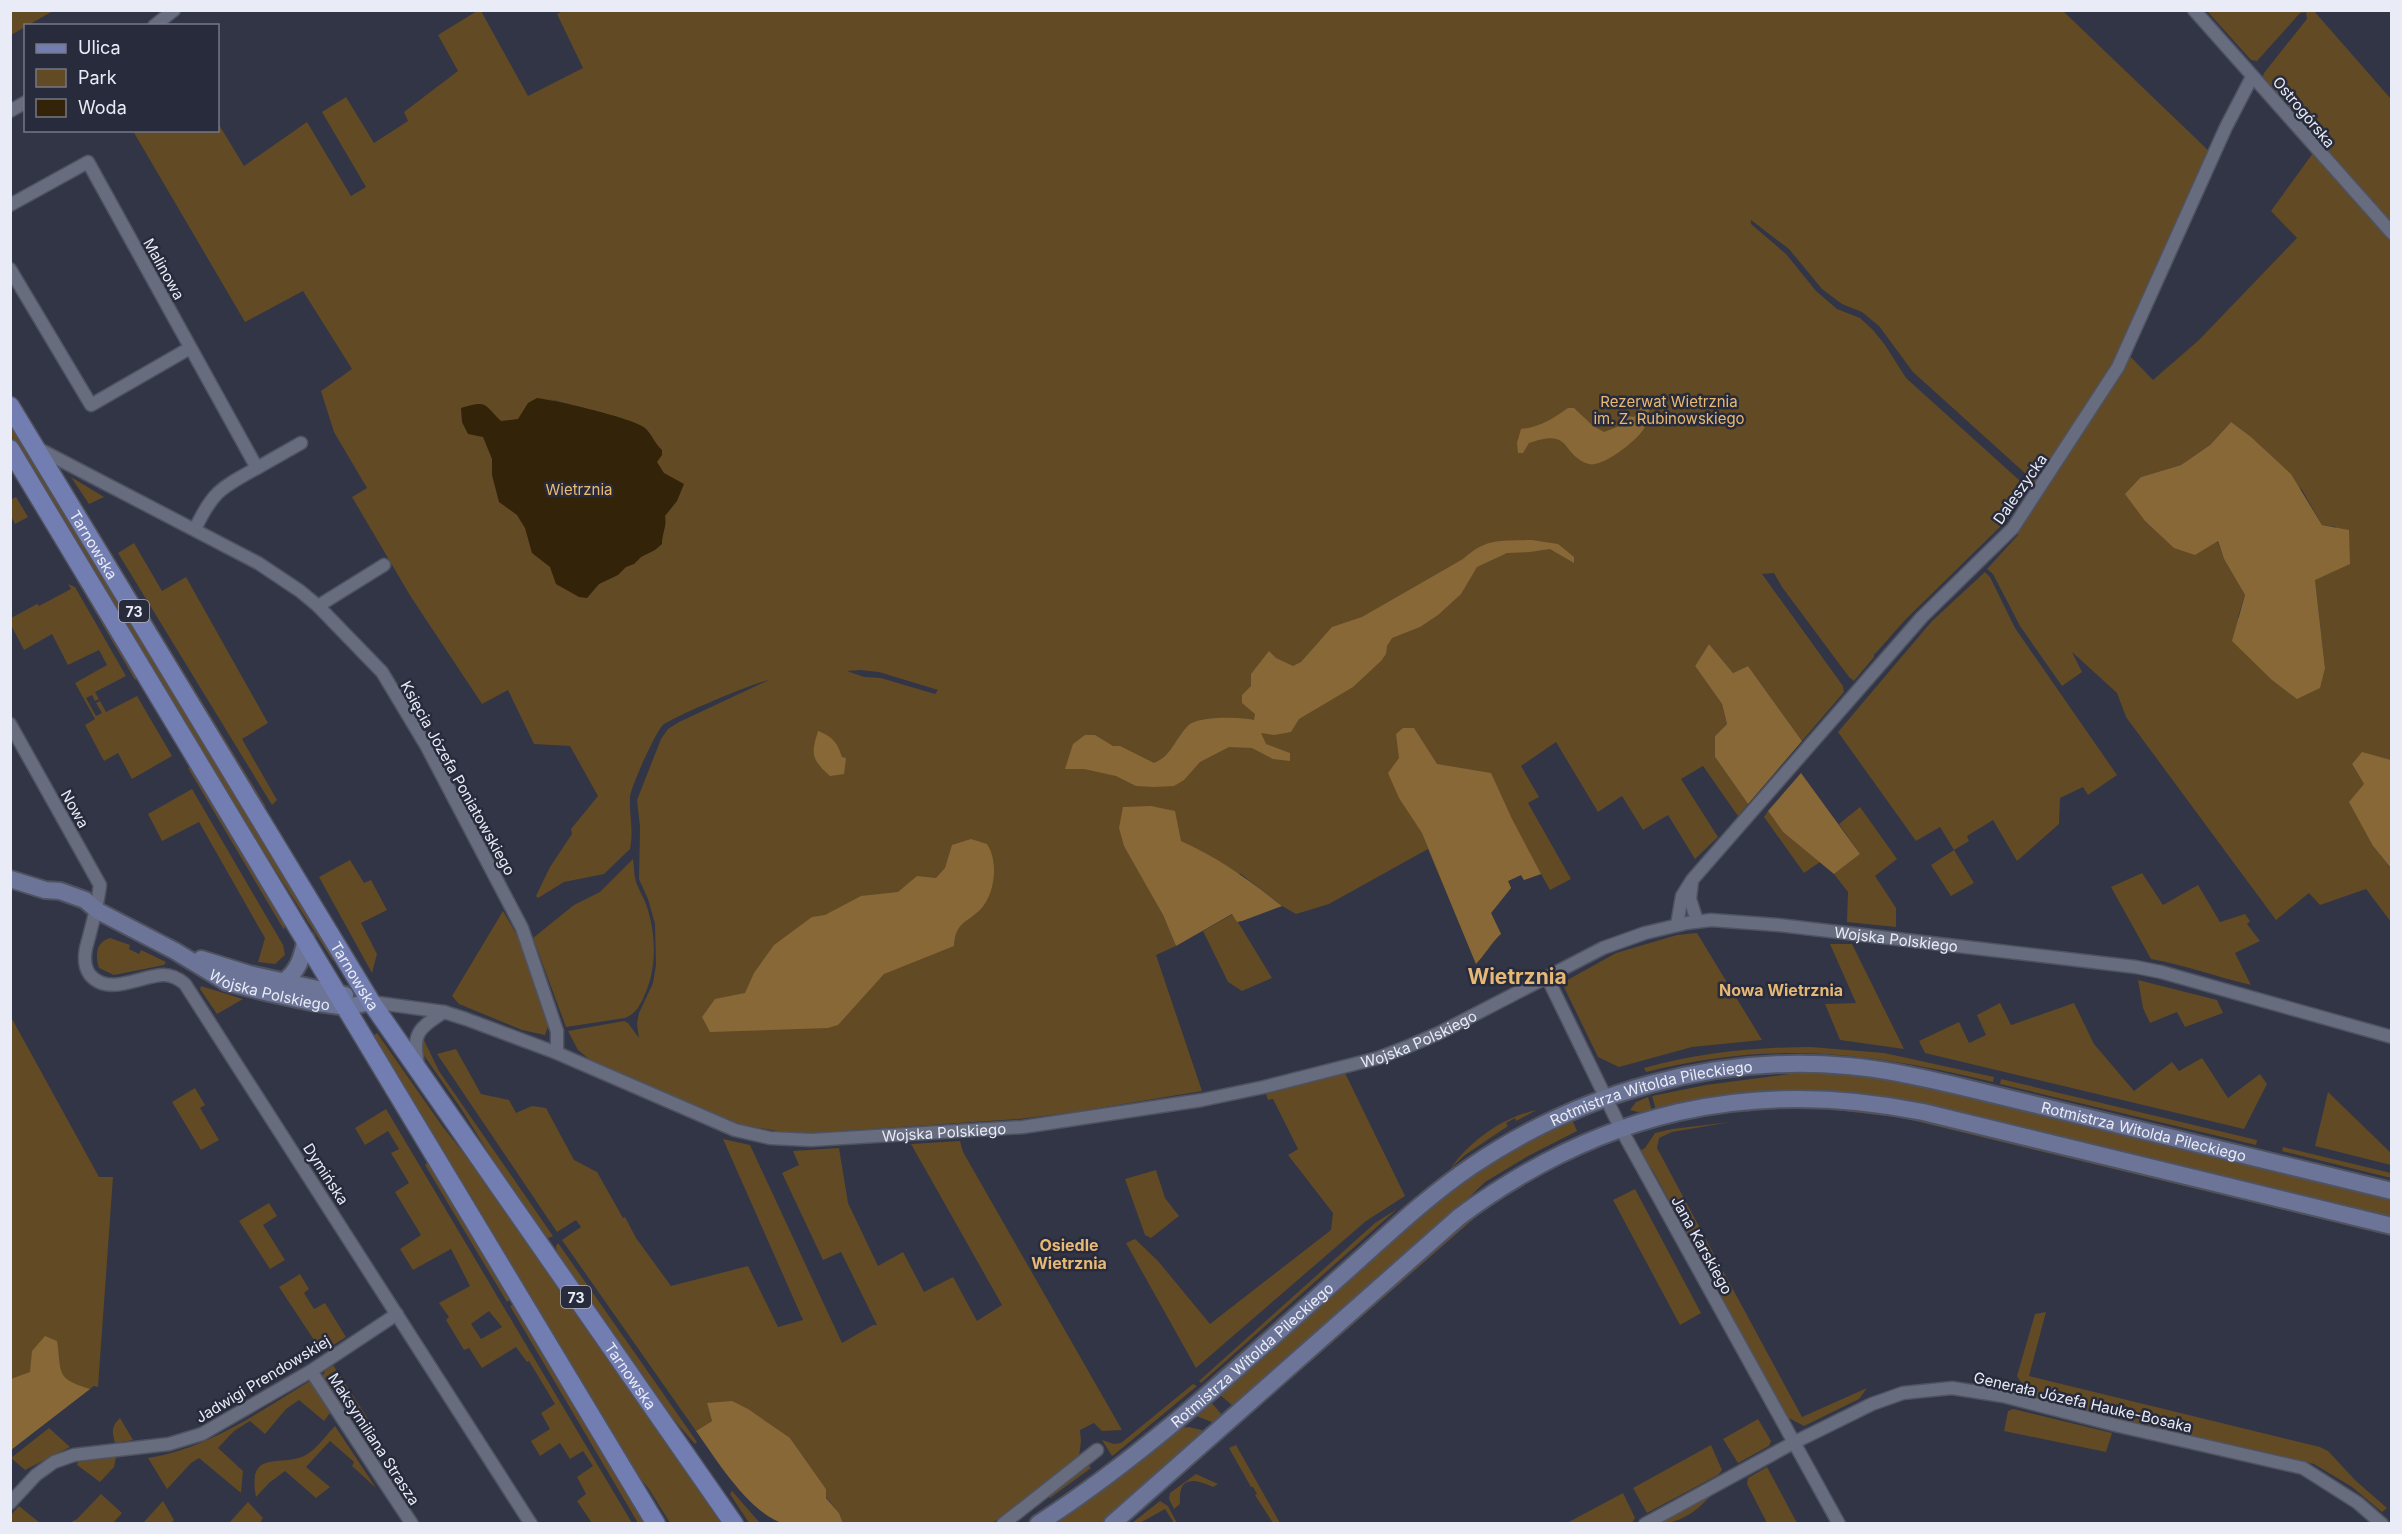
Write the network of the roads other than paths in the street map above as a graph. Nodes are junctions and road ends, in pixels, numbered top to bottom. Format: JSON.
{"nodes":[{"id":1,"x":174,"y":10,"type":"edge"},
{"id":2,"x":2194,"y":10,"type":"edge"},
{"id":3,"x":156,"y":24,"type":"edge"},
{"id":4,"x":2252,"y":77,"type":"junction"},
{"id":5,"x":24,"y":103,"type":"edge"},
{"id":6,"x":10,"y":111,"type":"edge"},
{"id":7,"x":10,"y":205,"type":"edge"},
{"id":8,"x":2391,"y":233,"type":"edge"},
{"id":9,"x":10,"y":269,"type":"edge"},
{"id":10,"x":190,"y":348,"type":"junction"},
{"id":11,"x":10,"y":406,"type":"edge"},
{"id":12,"x":301,"y":443,"type":"dead end"},
{"id":13,"x":36,"y":447,"type":"junction"},
{"id":14,"x":10,"y":449,"type":"edge"},
{"id":15,"x":257,"y":468,"type":"junction"},
{"id":16,"x":195,"y":529,"type":"junction"},
{"id":17,"x":384,"y":565,"type":"dead end"},
{"id":18,"x":318,"y":606,"type":"junction"},
{"id":19,"x":10,"y":724,"type":"edge"},
{"id":20,"x":10,"y":879,"type":"edge"},
{"id":21,"x":1692,"y":880,"type":"junction"},
{"id":22,"x":98,"y":911,"type":"junction"},
{"id":23,"x":1697,"y":921,"type":"junction"},
{"id":24,"x":1677,"y":925,"type":"junction"},
{"id":25,"x":306,"y":939,"type":"junction"},
{"id":26,"x":175,"y":951,"type":"junction"},
{"id":27,"x":1547,"y":977,"type":"junction"},
{"id":28,"x":283,"y":982,"type":"junction"},
{"id":29,"x":343,"y":1000,"type":"junction"},
{"id":30,"x":371,"y":1002,"type":"junction"},
{"id":31,"x":444,"y":1012,"type":"junction"},
{"id":32,"x":2391,"y":1037,"type":"edge"},
{"id":33,"x":557,"y":1053,"type":"junction"},
{"id":34,"x":420,"y":1072,"type":"junction"},
{"id":35,"x":1606,"y":1097,"type":"junction"},
{"id":36,"x":1621,"y":1129,"type":"junction"},
{"id":37,"x":2391,"y":1191,"type":"edge"},
{"id":38,"x":2391,"y":1226,"type":"edge"},
{"id":39,"x":398,"y":1314,"type":"junction"},
{"id":40,"x":310,"y":1371,"type":"junction"},
{"id":41,"x":1793,"y":1443,"type":"junction"},
{"id":42,"x":1097,"y":1450,"type":"dead end"},
{"id":43,"x":10,"y":1503,"type":"edge"},
{"id":44,"x":410,"y":1523,"type":"edge"},
{"id":45,"x":531,"y":1524,"type":"edge"},
{"id":46,"x":656,"y":1524,"type":"edge"},
{"id":47,"x":734,"y":1524,"type":"edge"},
{"id":48,"x":1004,"y":1524,"type":"edge"},
{"id":49,"x":1038,"y":1524,"type":"edge"},
{"id":50,"x":1112,"y":1524,"type":"edge"},
{"id":51,"x":1645,"y":1524,"type":"edge"},
{"id":52,"x":1839,"y":1524,"type":"edge"},
{"id":53,"x":2382,"y":1524,"type":"edge"}],
"edges":[{"from":1,"to":3,"type":"street"},
{"from":2,"to":4,"type":"street","name":"Ostrogórska"},
{"from":4,"to":8,"type":"street","name":"Ostrogórska"},
{"from":4,"to":21,"type":"street","name":"Daleszycka"},
{"from":5,"to":6,"type":"street"},
{"from":7,"to":10,"type":"street","name":"Malinowa"},
{"from":9,"to":10,"type":"street"},
{"from":10,"to":15,"type":"street","name":"Malinowa"},
{"from":11,"to":13,"type":"main road","name":"Tarnowska","number":"73"},
{"from":12,"to":15,"type":"street"},
{"from":13,"to":16,"type":"street","name":"Księcia Józefa Poniatowskiego"},
{"from":13,"to":30,"type":"main road","name":"Tarnowska","number":"73"},
{"from":14,"to":25,"type":"main road","name":"Tarnowska","number":"73"},
{"from":15,"to":16,"type":"street"},
{"from":16,"to":18,"type":"street","name":"Księcia Józefa Poniatowskiego"},
{"from":17,"to":18,"type":"street"},
{"from":18,"to":33,"type":"street","name":"Księcia Józefa Poniatowskiego"},
{"from":19,"to":22,"type":"street","name":"Nowa"},
{"from":20,"to":22,"type":"main road","name":"Wojska Polskiego"},
{"from":21,"to":23,"type":"street"},
{"from":21,"to":24,"type":"street","name":"Daleszycka"},
{"from":22,"to":26,"type":"main road","name":"Wojska Polskiego"},
{"from":22,"to":39,"type":"street","name":"Dymińska"},
{"from":23,"to":24,"type":"street","name":"Wojska Polskiego"},
{"from":23,"to":32,"type":"street","name":"Wojska Polskiego"},
{"from":24,"to":27,"type":"street","name":"Wojska Polskiego"},
{"from":25,"to":28,"type":"main road"},
{"from":25,"to":29,"type":"main road","name":"Tarnowska","number":"73"},
{"from":26,"to":28,"type":"main road","name":"Wojska Polskiego"},
{"from":26,"to":29,"type":"main road","name":"Wojska Polskiego"},
{"from":27,"to":33,"type":"street","name":"Wojska Polskiego"},
{"from":27,"to":35,"type":"street","name":"Jana Karskiego"},
{"from":28,"to":29,"type":"main road","name":"Wojska Polskiego"},
{"from":29,"to":30,"type":"main road","name":"Wojska Polskiego"},
{"from":29,"to":46,"type":"main road","name":"Tarnowska","number":"73"},
{"from":30,"to":31,"type":"street","name":"Wojska Polskiego"},
{"from":30,"to":34,"type":"main road","name":"Tarnowska","number":"73"},
{"from":31,"to":33,"type":"street","name":"Wojska Polskiego"},
{"from":31,"to":34,"type":"street"},
{"from":34,"to":47,"type":"main road","name":"Tarnowska","number":"73"},
{"from":35,"to":36,"type":"street","name":"Jana Karskiego"},
{"from":35,"to":37,"type":"main road","name":"Rotmistrza Witolda Pileckiego"},
{"from":35,"to":49,"type":"main road","name":"Rotmistrza Witolda Pileckiego"},
{"from":36,"to":38,"type":"main road","name":"Rotmistrza Witolda Pileckiego"},
{"from":36,"to":41,"type":"street","name":"Jana Karskiego"},
{"from":36,"to":50,"type":"main road","name":"Rotmistrza Witolda Pileckiego"},
{"from":39,"to":40,"type":"street","name":"Jadwigi Prendowskiej"},
{"from":39,"to":45,"type":"street","name":"Dymińska"},
{"from":40,"to":43,"type":"street","name":"Jadwigi Prendowskiej"},
{"from":40,"to":44,"type":"street","name":"Maksymiliana Strasza"},
{"from":41,"to":51,"type":"street","name":"Generała Józefa Hauke-Bosaka"},
{"from":41,"to":52,"type":"street","name":"Jana Karskiego"},
{"from":41,"to":53,"type":"street","name":"Generała Józefa Hauke-Bosaka"},
{"from":42,"to":48,"type":"street"}]}
